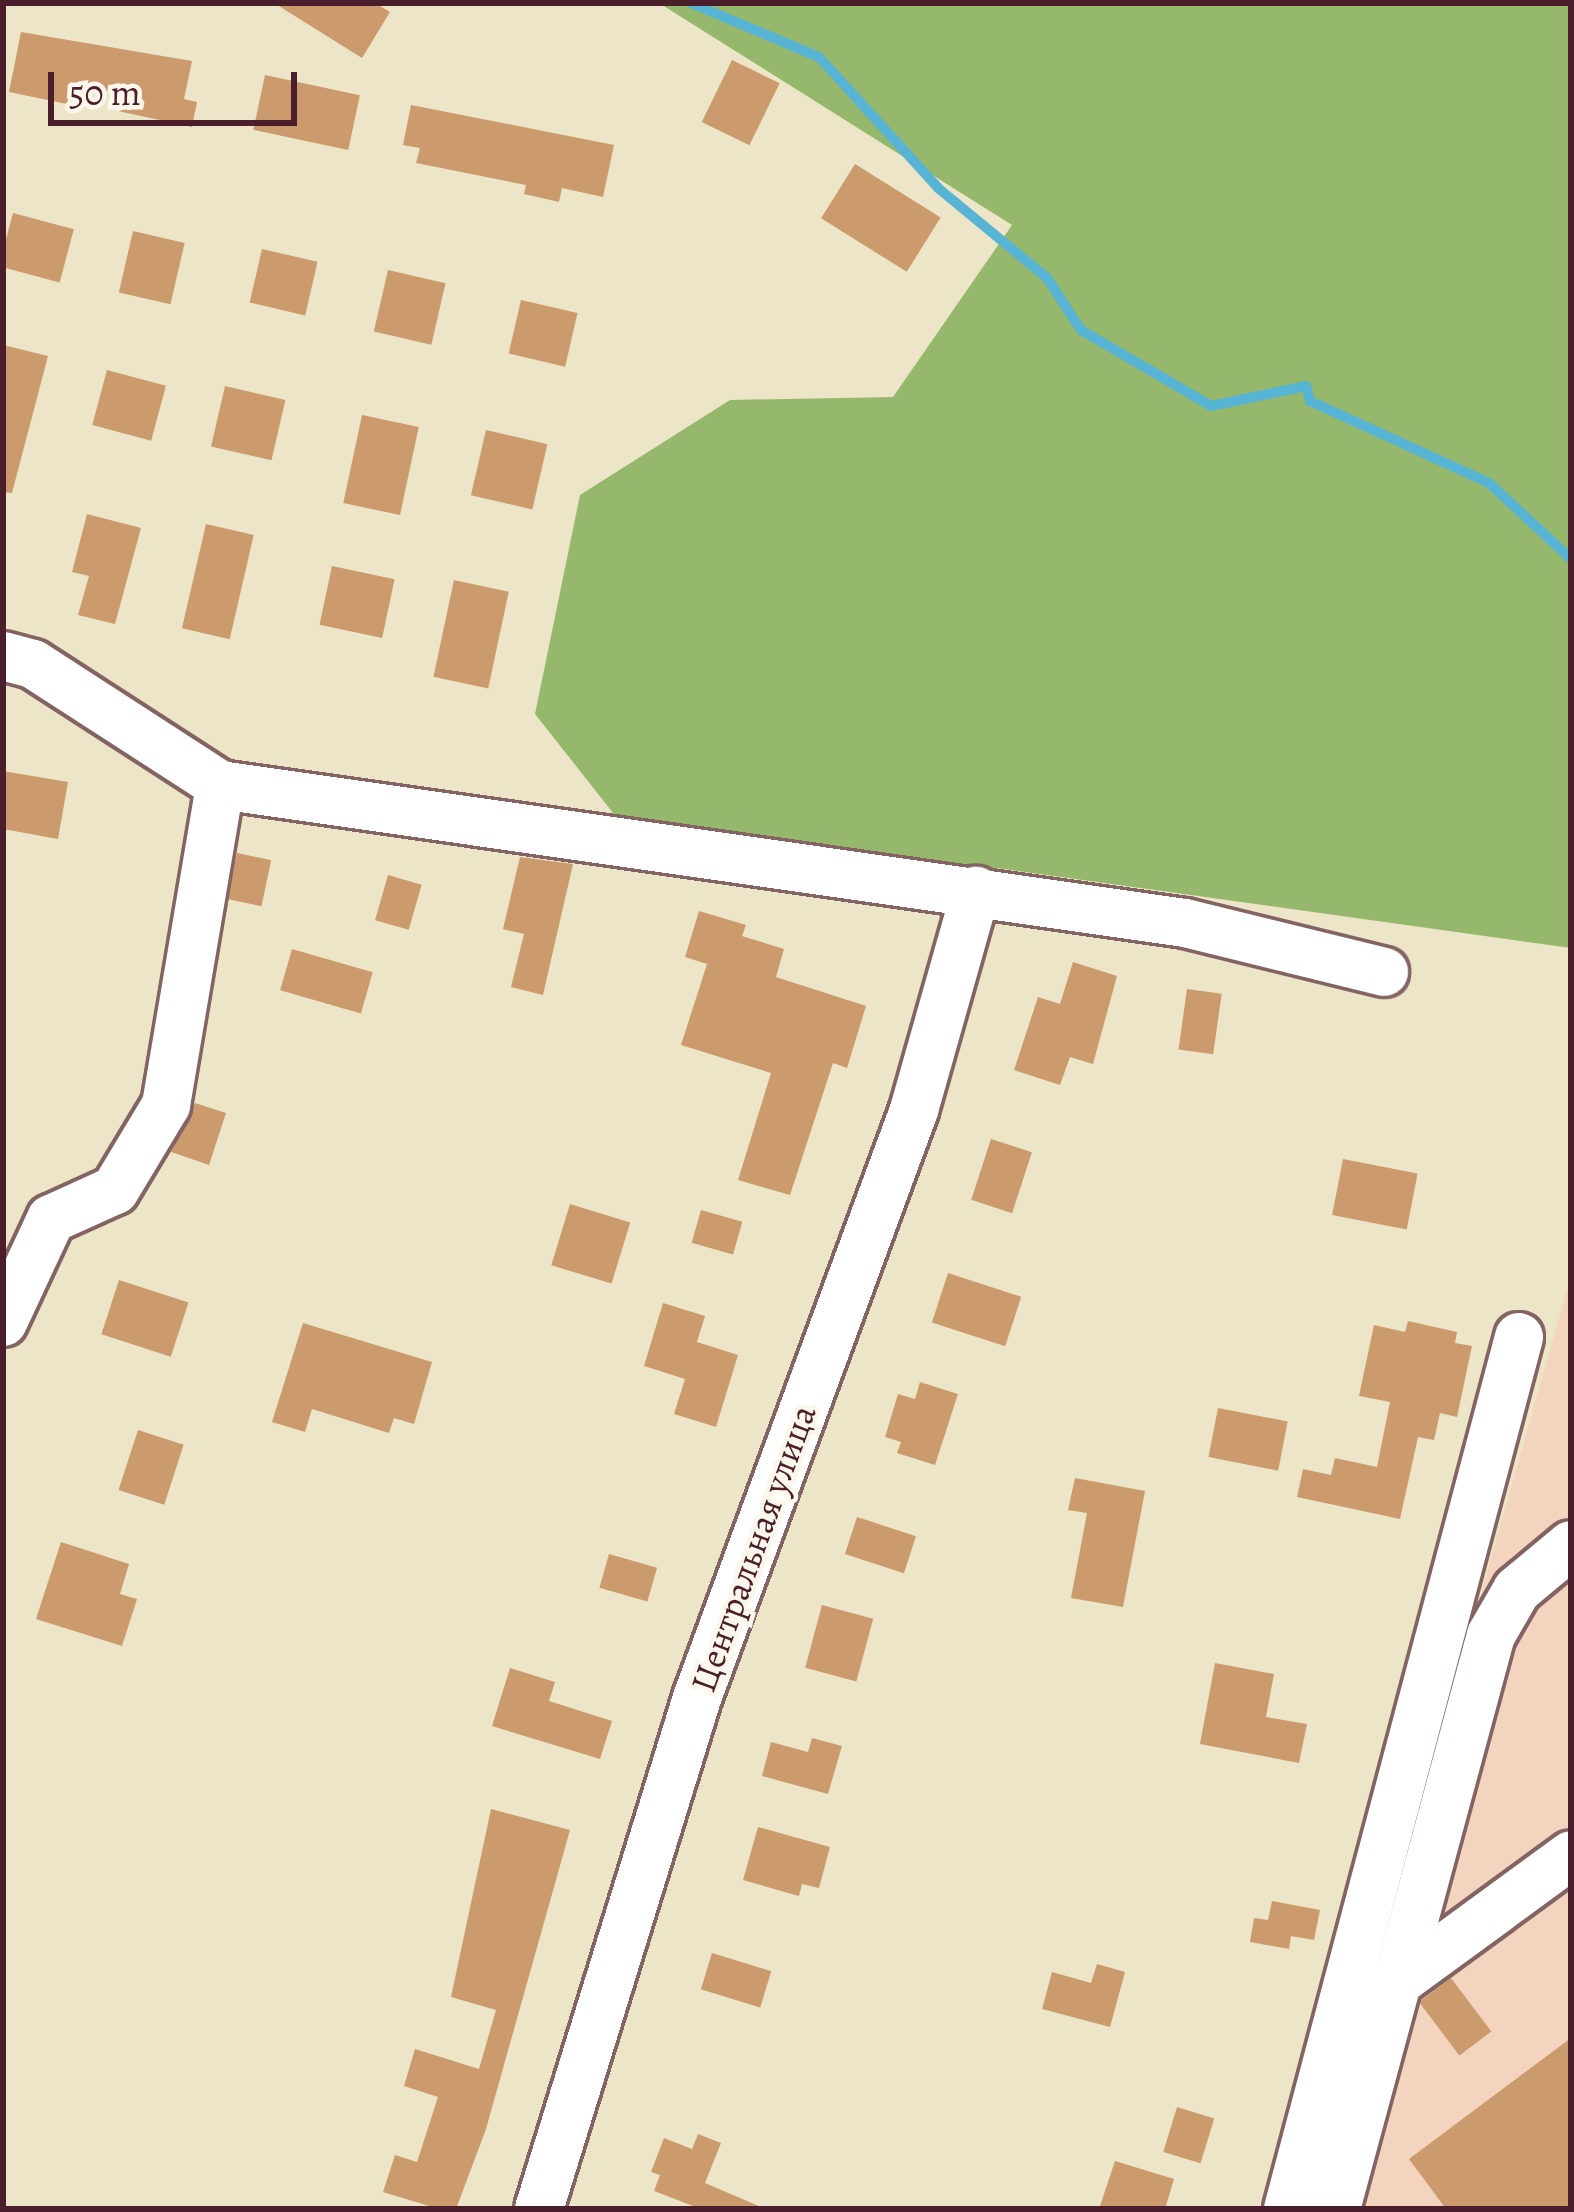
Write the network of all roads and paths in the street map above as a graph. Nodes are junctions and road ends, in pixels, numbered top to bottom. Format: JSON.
{"nodes":[{"id":1,"x":3,"y":656,"type":"edge"},
{"id":2,"x":220,"y":785,"type":"junction"},
{"id":3,"x":976,"y":891,"type":"junction"},
{"id":4,"x":1384,"y":972,"type":"dead end"},
{"id":5,"x":3,"y":1322,"type":"edge"},
{"id":6,"x":1519,"y":1337,"type":"dead end"},
{"id":7,"x":1571,"y":1545,"type":"edge"},
{"id":8,"x":1564,"y":1876,"type":"edge"},
{"id":9,"x":1395,"y":1984,"type":"junction"},
{"id":10,"x":543,"y":2208,"type":"edge"},
{"id":11,"x":1288,"y":2209,"type":"edge"},
{"id":12,"x":1336,"y":2209,"type":"edge"}],
"edges":[{"from":1,"to":2,"type":"street"},
{"from":2,"to":3,"type":"street"},
{"from":2,"to":5,"type":"street"},
{"from":3,"to":4,"type":"street"},
{"from":3,"to":10,"type":"street","name":"Центральная улица"},
{"from":6,"to":11,"type":"street"},
{"from":7,"to":9,"type":"street"},
{"from":8,"to":9,"type":"street"},
{"from":9,"to":12,"type":"street"}]}
